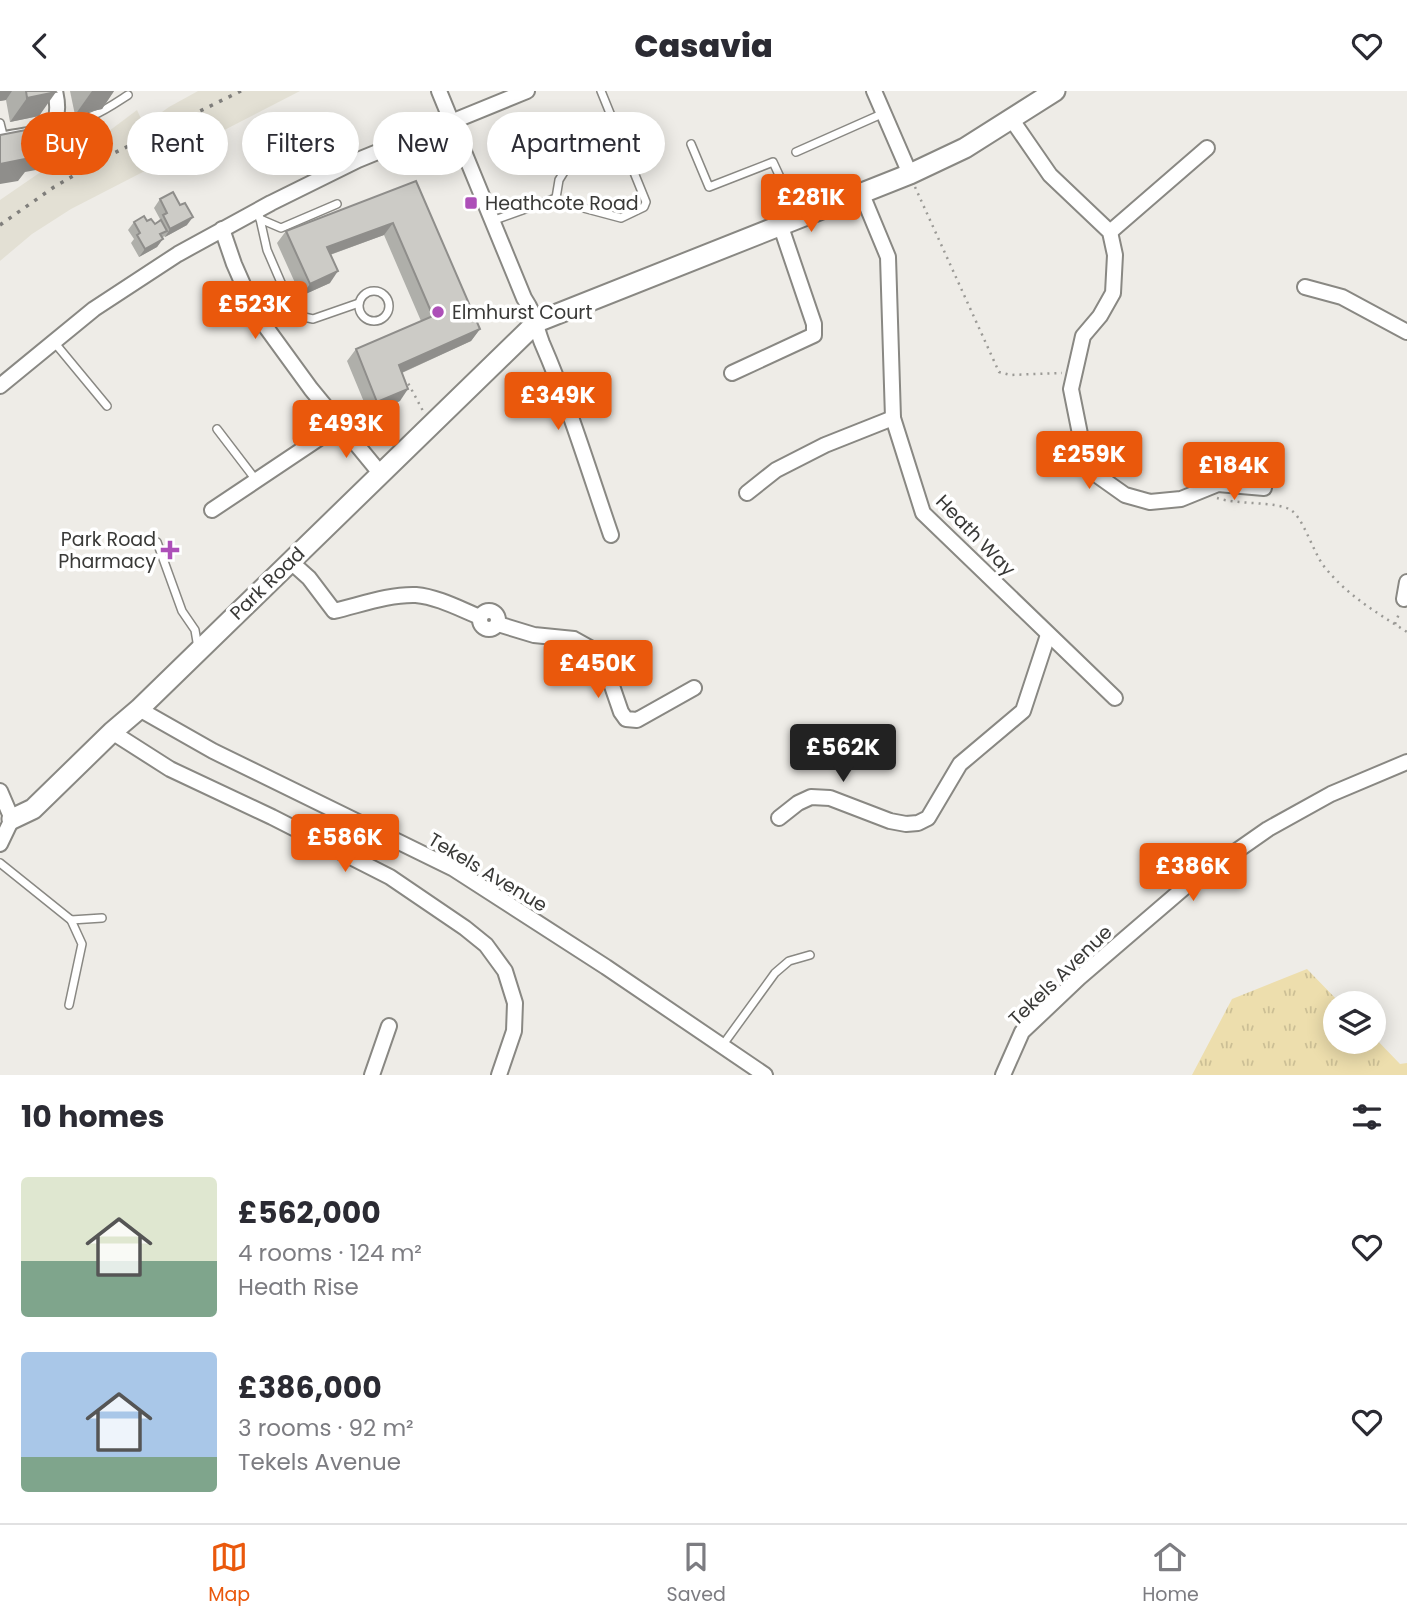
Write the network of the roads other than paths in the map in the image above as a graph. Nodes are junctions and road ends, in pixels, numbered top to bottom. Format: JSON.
{"nodes":[{"id":1,"x":55,"y":91,"type":"edge"},
{"id":2,"x":439,"y":91,"type":"edge"},
{"id":3,"x":527,"y":91,"type":"edge"},
{"id":4,"x":601,"y":91,"type":"edge"},
{"id":5,"x":874,"y":91,"type":"edge"},
{"id":6,"x":1055,"y":91,"type":"edge"},
{"id":7,"x":128,"y":95,"type":"dead end"},
{"id":8,"x":58,"y":112,"type":"edge"},
{"id":9,"x":102,"y":112,"type":"edge"},
{"id":10,"x":448,"y":112,"type":"edge"},
{"id":11,"x":609,"y":112,"type":"edge"},
{"id":12,"x":473,"y":113,"type":"edge"},
{"id":13,"x":884,"y":113,"type":"junction"},
{"id":14,"x":1012,"y":120,"type":"junction"},
{"id":15,"x":0,"y":123,"type":"edge"},
{"id":16,"x":21,"y":136,"type":"edge"},
{"id":17,"x":2,"y":140,"type":"edge"},
{"id":18,"x":691,"y":144,"type":"dead end"},
{"id":19,"x":1208,"y":148,"type":"dead end"},
{"id":20,"x":796,"y":152,"type":"dead end"},
{"id":21,"x":373,"y":154,"type":"edge"},
{"id":22,"x":473,"y":174,"type":"edge"},
{"id":23,"x":910,"y":174,"type":"junction"},
{"id":24,"x":562,"y":175,"type":"edge"},
{"id":25,"x":635,"y":175,"type":"edge"},
{"id":26,"x":861,"y":193,"type":"junction"},
{"id":27,"x":556,"y":198,"type":"junction"},
{"id":28,"x":337,"y":204,"type":"dead end"},
{"id":29,"x":259,"y":214,"type":"junction"},
{"id":30,"x":799,"y":217,"type":"junction"},
{"id":31,"x":492,"y":221,"type":"junction"},
{"id":32,"x":780,"y":224,"type":"junction"},
{"id":33,"x":222,"y":229,"type":"junction"},
{"id":34,"x":1110,"y":232,"type":"junction"},
{"id":35,"x":1306,"y":287,"type":"dead end"},
{"id":36,"x":359,"y":303,"type":"junction"},
{"id":37,"x":537,"y":321,"type":"junction"},
{"id":38,"x":1407,"y":332,"type":"edge"},
{"id":39,"x":54,"y":341,"type":"junction"},
{"id":40,"x":732,"y":373,"type":"dead end"},
{"id":41,"x":0,"y":386,"type":"edge"},
{"id":42,"x":107,"y":406,"type":"dead end"},
{"id":43,"x":893,"y":418,"type":"junction"},
{"id":44,"x":339,"y":425,"type":"junction"},
{"id":45,"x":217,"y":429,"type":"dead end"},
{"id":46,"x":380,"y":473,"type":"junction"},
{"id":47,"x":256,"y":480,"type":"junction"},
{"id":48,"x":1264,"y":488,"type":"dead end"},
{"id":49,"x":747,"y":493,"type":"dead end"},
{"id":50,"x":212,"y":510,"type":"dead end"},
{"id":51,"x":611,"y":535,"type":"dead end"},
{"id":52,"x":157,"y":542,"type":"dead end"},
{"id":53,"x":290,"y":561,"type":"junction"},
{"id":54,"x":1407,"y":583,"type":"edge"},
{"id":55,"x":1405,"y":599,"type":"dead end"},
{"id":56,"x":1048,"y":635,"type":"junction"},
{"id":57,"x":202,"y":639,"type":"junction"},
{"id":58,"x":694,"y":688,"type":"dead end"},
{"id":59,"x":1115,"y":698,"type":"dead end"},
{"id":60,"x":139,"y":709,"type":"junction"},
{"id":61,"x":112,"y":732,"type":"junction"},
{"id":62,"x":1407,"y":762,"type":"edge"},
{"id":63,"x":0,"y":791,"type":"edge"},
{"id":64,"x":779,"y":818,"type":"dead end"},
{"id":65,"x":12,"y":819,"type":"junction"},
{"id":66,"x":0,"y":843,"type":"edge"},
{"id":67,"x":0,"y":863,"type":"edge"},
{"id":68,"x":103,"y":918,"type":"dead end"},
{"id":69,"x":71,"y":920,"type":"junction"},
{"id":70,"x":810,"y":955,"type":"dead end"},
{"id":71,"x":69,"y":1005,"type":"dead end"},
{"id":72,"x":389,"y":1026,"type":"dead end"},
{"id":73,"x":722,"y":1046,"type":"junction"},
{"id":74,"x":372,"y":1075,"type":"edge"},
{"id":75,"x":499,"y":1075,"type":"edge"},
{"id":76,"x":765,"y":1075,"type":"edge"},
{"id":77,"x":1003,"y":1075,"type":"edge"}],
"edges":[{"from":1,"to":8,"type":"street"},
{"from":2,"to":10,"type":"street"},
{"from":3,"to":12,"type":"street"},
{"from":4,"to":11,"type":"lane"},
{"from":5,"to":13,"type":"street"},
{"from":6,"to":14,"type":"street"},
{"from":7,"to":9,"type":"lane"},
{"from":13,"to":20,"type":"lane"},
{"from":13,"to":23,"type":"street"},
{"from":14,"to":23,"type":"street"},
{"from":14,"to":34,"type":"street"},
{"from":15,"to":17,"type":"lane"},
{"from":16,"to":17,"type":"street"},
{"from":18,"to":30,"type":"lane"},
{"from":19,"to":34,"type":"street"},
{"from":21,"to":29,"type":"street"},
{"from":22,"to":31,"type":"street"},
{"from":23,"to":26,"type":"street"},
{"from":24,"to":27,"type":"lane"},
{"from":25,"to":27,"type":"lane"},
{"from":26,"to":30,"type":"street"},
{"from":26,"to":43,"type":"street","name":"Heath Way"},
{"from":27,"to":31,"type":"lane"},
{"from":28,"to":29,"type":"lane"},
{"from":29,"to":33,"type":"street"},
{"from":29,"to":36,"type":"lane"},
{"from":30,"to":32,"type":"street"},
{"from":31,"to":37,"type":"street"},
{"from":32,"to":37,"type":"street"},
{"from":32,"to":40,"type":"street"},
{"from":33,"to":39,"type":"street"},
{"from":33,"to":44,"type":"street"},
{"from":34,"to":48,"type":"street"},
{"from":35,"to":38,"type":"street"},
{"from":36,"to":36,"type":"lane"},
{"from":37,"to":46,"type":"street","name":"Park Road"},
{"from":37,"to":51,"type":"street"},
{"from":39,"to":41,"type":"street"},
{"from":39,"to":42,"type":"lane"},
{"from":43,"to":49,"type":"street"},
{"from":43,"to":56,"type":"street","name":"Heath Way"},
{"from":44,"to":46,"type":"street"},
{"from":44,"to":47,"type":"street"},
{"from":45,"to":47,"type":"lane"},
{"from":46,"to":53,"type":"street","name":"Park Road"},
{"from":47,"to":50,"type":"street"},
{"from":52,"to":57,"type":"lane"},
{"from":53,"to":57,"type":"street","name":"Park Road"},
{"from":53,"to":58,"type":"street"},
{"from":54,"to":55,"type":"street"},
{"from":56,"to":59,"type":"street","name":"Heath Way"},
{"from":56,"to":64,"type":"street"},
{"from":57,"to":60,"type":"street","name":"Park Road"},
{"from":60,"to":61,"type":"street","name":"Park Road"},
{"from":60,"to":73,"type":"street","name":"Tekels Avenue"},
{"from":61,"to":65,"type":"street","name":"Park Road"},
{"from":61,"to":75,"type":"street"},
{"from":62,"to":77,"type":"street","name":"Tekels Avenue"},
{"from":63,"to":65,"type":"street"},
{"from":65,"to":66,"type":"street"},
{"from":67,"to":69,"type":"lane"},
{"from":68,"to":69,"type":"lane"},
{"from":69,"to":71,"type":"lane"},
{"from":70,"to":73,"type":"lane"},
{"from":72,"to":74,"type":"street"},
{"from":73,"to":76,"type":"street","name":"Tekels Avenue"}]}
